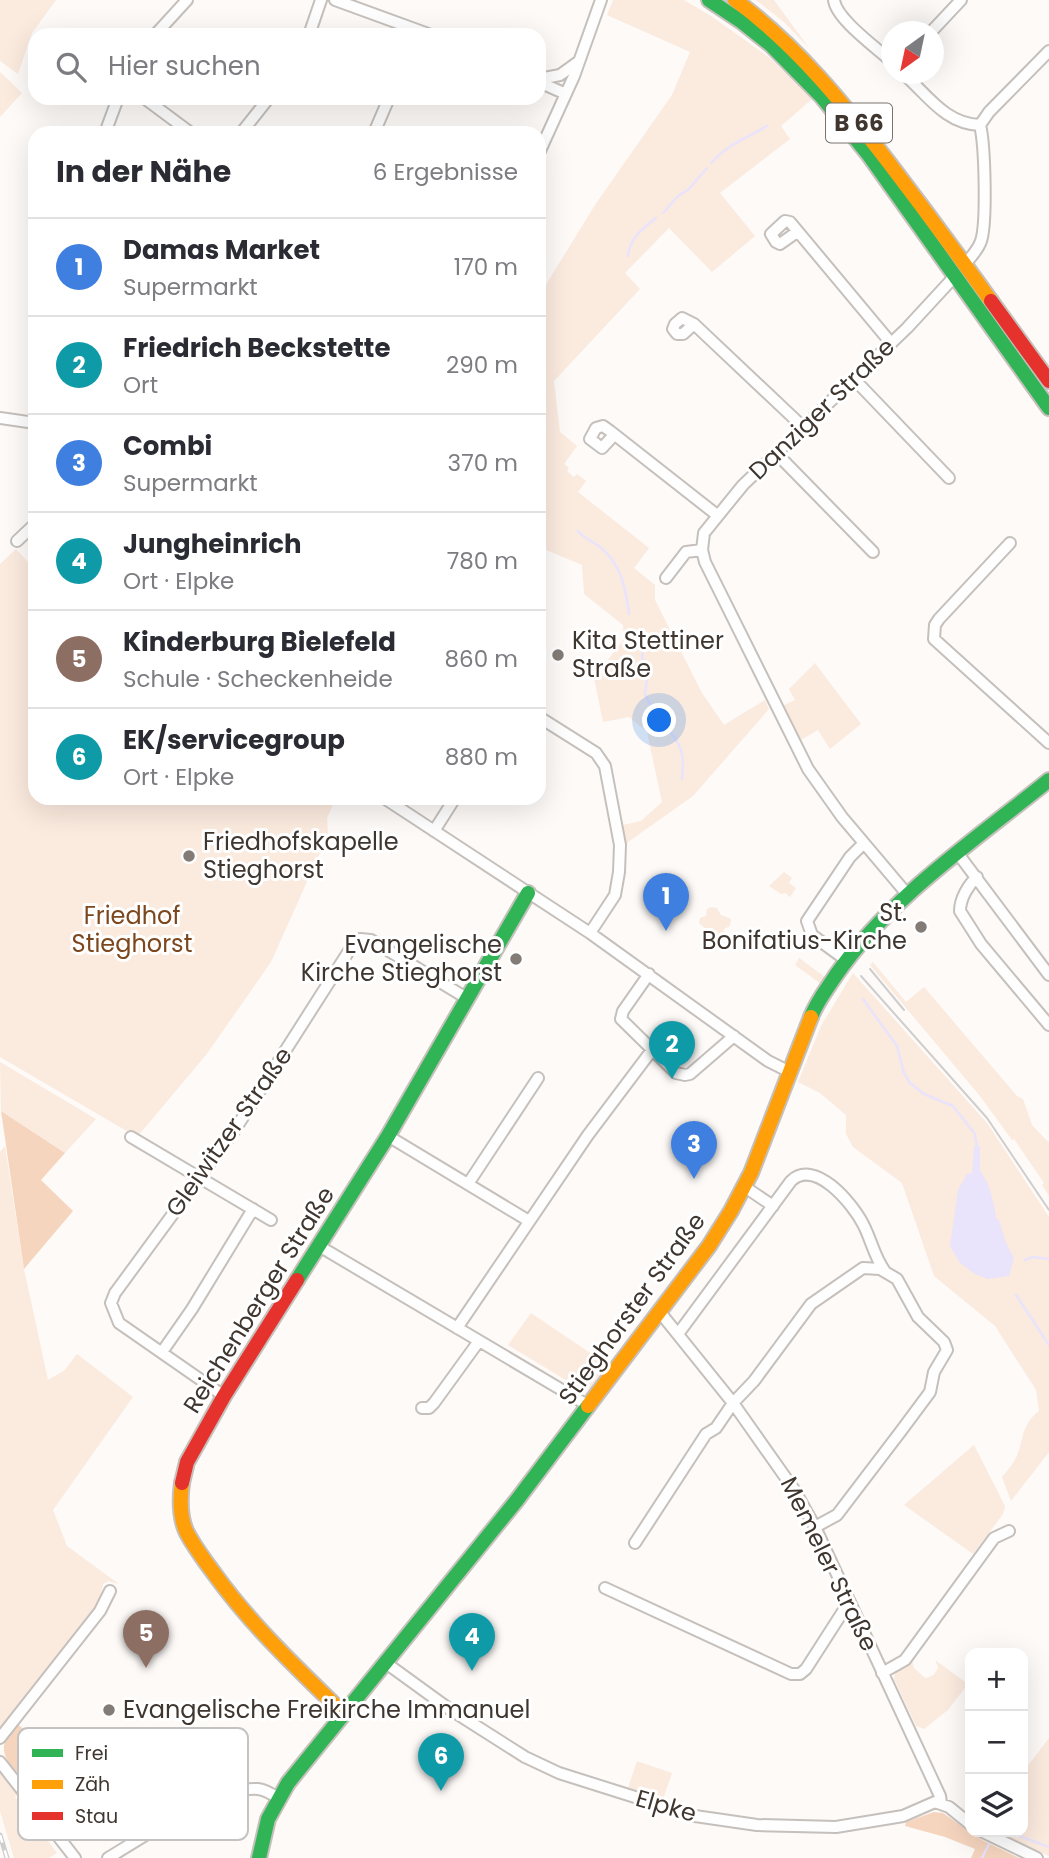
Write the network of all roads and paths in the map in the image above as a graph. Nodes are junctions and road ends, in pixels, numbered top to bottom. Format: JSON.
{"nodes":[{"id":1,"x":187,"y":0,"type":"edge"},
{"id":2,"x":321,"y":0,"type":"edge"},
{"id":3,"x":335,"y":0,"type":"edge"},
{"id":4,"x":709,"y":0,"type":"edge"},
{"id":5,"x":735,"y":0,"type":"edge"},
{"id":6,"x":834,"y":0,"type":"edge"},
{"id":7,"x":961,"y":0,"type":"edge"},
{"id":8,"x":599,"y":2,"type":"edge"},
{"id":9,"x":941,"y":21,"type":"edge"},
{"id":10,"x":161,"y":28,"type":"edge"},
{"id":11,"x":311,"y":28,"type":"edge"},
{"id":12,"x":406,"y":28,"type":"edge"},
{"id":13,"x":1049,"y":51,"type":"edge"},
{"id":14,"x":881,"y":53,"type":"edge"},
{"id":15,"x":580,"y":60,"type":"junction"},
{"id":16,"x":546,"y":78,"type":"edge"},
{"id":17,"x":546,"y":84,"type":"edge"},
{"id":18,"x":915,"y":84,"type":"edge"},
{"id":19,"x":566,"y":94,"type":"junction"},
{"id":20,"x":115,"y":105,"type":"edge"},
{"id":21,"x":153,"y":105,"type":"edge"},
{"id":22,"x":263,"y":105,"type":"edge"},
{"id":23,"x":386,"y":105,"type":"edge"},
{"id":24,"x":980,"y":125,"type":"junction"},
{"id":25,"x":108,"y":126,"type":"edge"},
{"id":26,"x":182,"y":126,"type":"edge"},
{"id":27,"x":247,"y":126,"type":"edge"},
{"id":28,"x":377,"y":126,"type":"edge"},
{"id":29,"x":546,"y":138,"type":"edge"},
{"id":30,"x":797,"y":232,"type":"dead end"},
{"id":31,"x":965,"y":264,"type":"junction"},
{"id":32,"x":955,"y":276,"type":"junction"},
{"id":33,"x":694,"y":324,"type":"dead end"},
{"id":34,"x":891,"y":343,"type":"junction"},
{"id":35,"x":853,"y":379,"type":"junction"},
{"id":36,"x":1049,"y":381,"type":"edge"},
{"id":37,"x":1049,"y":408,"type":"edge"},
{"id":38,"x":0,"y":418,"type":"edge"},
{"id":39,"x":28,"y":422,"type":"edge"},
{"id":40,"x":802,"y":426,"type":"junction"},
{"id":41,"x":614,"y":435,"type":"dead end"},
{"id":42,"x":776,"y":453,"type":"junction"},
{"id":43,"x":949,"y":478,"type":"dead end"},
{"id":44,"x":718,"y":515,"type":"junction"},
{"id":45,"x":28,"y":531,"type":"edge"},
{"id":46,"x":17,"y":541,"type":"dead end"},
{"id":47,"x":1010,"y":543,"type":"dead end"},
{"id":48,"x":702,"y":550,"type":"junction"},
{"id":49,"x":873,"y":552,"type":"dead end"},
{"id":50,"x":667,"y":578,"type":"dead end"},
{"id":51,"x":546,"y":721,"type":"edge"},
{"id":52,"x":1049,"y":743,"type":"edge"},
{"id":53,"x":1048,"y":782,"type":"edge"},
{"id":54,"x":395,"y":805,"type":"edge"},
{"id":55,"x":451,"y":805,"type":"edge"},
{"id":56,"x":434,"y":831,"type":"junction"},
{"id":57,"x":864,"y":843,"type":"junction"},
{"id":58,"x":959,"y":855,"type":"junction"},
{"id":59,"x":976,"y":877,"type":"junction"},
{"id":60,"x":528,"y":892,"type":"junction"},
{"id":61,"x":907,"y":894,"type":"junction"},
{"id":62,"x":590,"y":933,"type":"junction"},
{"id":63,"x":846,"y":960,"type":"junction"},
{"id":64,"x":649,"y":974,"type":"junction"},
{"id":65,"x":1049,"y":975,"type":"edge"},
{"id":66,"x":468,"y":999,"type":"junction"},
{"id":67,"x":1049,"y":1025,"type":"edge"},
{"id":68,"x":734,"y":1036,"type":"junction"},
{"id":69,"x":652,"y":1050,"type":"junction"},
{"id":70,"x":790,"y":1072,"type":"junction"},
{"id":71,"x":538,"y":1078,"type":"dead end"},
{"id":72,"x":388,"y":1136,"type":"junction"},
{"id":73,"x":131,"y":1137,"type":"dead end"},
{"id":74,"x":198,"y":1177,"type":"junction"},
{"id":75,"x":468,"y":1184,"type":"junction"},
{"id":76,"x":745,"y":1187,"type":"junction"},
{"id":77,"x":773,"y":1206,"type":"junction"},
{"id":78,"x":253,"y":1209,"type":"junction"},
{"id":79,"x":271,"y":1220,"type":"dead end"},
{"id":80,"x":529,"y":1221,"type":"junction"},
{"id":81,"x":319,"y":1246,"type":"junction"},
{"id":82,"x":873,"y":1247,"type":"junction"},
{"id":83,"x":863,"y":1268,"type":"junction"},
{"id":84,"x":884,"y":1270,"type":"junction"},
{"id":85,"x":659,"y":1311,"type":"junction"},
{"id":86,"x":457,"y":1328,"type":"junction"},
{"id":87,"x":678,"y":1334,"type":"junction"},
{"id":88,"x":479,"y":1341,"type":"junction"},
{"id":89,"x":162,"y":1352,"type":"junction"},
{"id":90,"x":225,"y":1395,"type":"junction"},
{"id":91,"x":733,"y":1403,"type":"junction"},
{"id":92,"x":589,"y":1406,"type":"junction"},
{"id":93,"x":422,"y":1408,"type":"dead end"},
{"id":94,"x":815,"y":1527,"type":"junction"},
{"id":95,"x":1009,"y":1531,"type":"dead end"},
{"id":96,"x":635,"y":1544,"type":"dead end"},
{"id":97,"x":605,"y":1588,"type":"dead end"},
{"id":98,"x":110,"y":1591,"type":"dead end"},
{"id":99,"x":849,"y":1602,"type":"junction"},
{"id":100,"x":386,"y":1663,"type":"junction"},
{"id":101,"x":882,"y":1673,"type":"junction"},
{"id":102,"x":344,"y":1714,"type":"junction"},
{"id":103,"x":0,"y":1738,"type":"edge"},
{"id":104,"x":0,"y":1762,"type":"edge"},
{"id":105,"x":18,"y":1785,"type":"edge"},
{"id":106,"x":248,"y":1791,"type":"edge"},
{"id":107,"x":278,"y":1798,"type":"junction"},
{"id":108,"x":941,"y":1802,"type":"junction"},
{"id":109,"x":965,"y":1820,"type":"edge"},
{"id":110,"x":993,"y":1837,"type":"edge"},
{"id":111,"x":61,"y":1840,"type":"edge"},
{"id":112,"x":140,"y":1840,"type":"edge"},
{"id":113,"x":75,"y":1858,"type":"edge"},
{"id":114,"x":108,"y":1858,"type":"edge"},
{"id":115,"x":259,"y":1858,"type":"edge"},
{"id":116,"x":1037,"y":1858,"type":"edge"}],
"edges":[{"from":1,"to":10,"type":"street"},
{"from":2,"to":11,"type":"street"},
{"from":3,"to":12,"type":"street"},
{"from":4,"to":32,"type":"street","number":"B 66"},
{"from":5,"to":31,"type":"street","number":"B 66"},
{"from":6,"to":14,"type":"street"},
{"from":7,"to":9,"type":"street"},
{"from":8,"to":15,"type":"street"},
{"from":13,"to":24,"type":"street"},
{"from":15,"to":16,"type":"street"},
{"from":15,"to":19,"type":"street"},
{"from":17,"to":19,"type":"street"},
{"from":18,"to":24,"type":"street"},
{"from":19,"to":29,"type":"street"},
{"from":20,"to":25,"type":"street"},
{"from":21,"to":26,"type":"street"},
{"from":22,"to":27,"type":"street"},
{"from":23,"to":28,"type":"street"},
{"from":24,"to":31,"type":"street"},
{"from":30,"to":34,"type":"street"},
{"from":31,"to":32,"type":"street"},
{"from":31,"to":36,"type":"street","number":"B 66"},
{"from":32,"to":34,"type":"street","name":"Danziger Straße"},
{"from":32,"to":37,"type":"street","number":"B 66"},
{"from":33,"to":40,"type":"street"},
{"from":34,"to":35,"type":"street","name":"Danziger Straße"},
{"from":35,"to":40,"type":"street","name":"Danziger Straße"},
{"from":35,"to":43,"type":"street"},
{"from":38,"to":39,"type":"street"},
{"from":40,"to":42,"type":"street","name":"Danziger Straße"},
{"from":41,"to":44,"type":"street"},
{"from":42,"to":44,"type":"street","name":"Danziger Straße"},
{"from":42,"to":49,"type":"street"},
{"from":44,"to":48,"type":"street","name":"Danziger Straße"},
{"from":45,"to":46,"type":"street"},
{"from":47,"to":52,"type":"street"},
{"from":48,"to":50,"type":"street"},
{"from":48,"to":57,"type":"street"},
{"from":51,"to":62,"type":"street"},
{"from":53,"to":58,"type":"street","name":"Stieghorster Straße"},
{"from":54,"to":56,"type":"street"},
{"from":55,"to":56,"type":"street"},
{"from":56,"to":60,"type":"street"},
{"from":57,"to":61,"type":"street"},
{"from":57,"to":63,"type":"street"},
{"from":58,"to":59,"type":"street"},
{"from":58,"to":61,"type":"street","name":"Stieghorster Straße"},
{"from":59,"to":65,"type":"street"},
{"from":59,"to":67,"type":"street"},
{"from":60,"to":62,"type":"street"},
{"from":60,"to":66,"type":"street","name":"Reichenberger Straße"},
{"from":61,"to":63,"type":"street","name":"Stieghorster Straße"},
{"from":62,"to":64,"type":"street"},
{"from":63,"to":70,"type":"street","name":"Stieghorster Straße"},
{"from":64,"to":68,"type":"street"},
{"from":64,"to":69,"type":"street"},
{"from":66,"to":72,"type":"street","name":"Reichenberger Straße"},
{"from":66,"to":74,"type":"street","name":"Gleiwitzer Straße"},
{"from":68,"to":69,"type":"street"},
{"from":68,"to":70,"type":"street"},
{"from":69,"to":80,"type":"street"},
{"from":70,"to":76,"type":"street","name":"Stieghorster Straße"},
{"from":71,"to":75,"type":"street"},
{"from":72,"to":75,"type":"street"},
{"from":72,"to":81,"type":"street","name":"Reichenberger Straße"},
{"from":73,"to":74,"type":"street"},
{"from":74,"to":78,"type":"street"},
{"from":74,"to":89,"type":"street","name":"Gleiwitzer Straße"},
{"from":75,"to":80,"type":"street"},
{"from":76,"to":77,"type":"street"},
{"from":76,"to":85,"type":"street","name":"Stieghorster Straße"},
{"from":77,"to":82,"type":"street"},
{"from":77,"to":87,"type":"street"},
{"from":78,"to":79,"type":"street"},
{"from":78,"to":89,"type":"street"},
{"from":80,"to":86,"type":"street"},
{"from":81,"to":86,"type":"street"},
{"from":81,"to":90,"type":"street","name":"Reichenberger Straße"},
{"from":82,"to":83,"type":"street"},
{"from":82,"to":84,"type":"street"},
{"from":83,"to":84,"type":"street"},
{"from":83,"to":91,"type":"street"},
{"from":84,"to":94,"type":"street"},
{"from":85,"to":87,"type":"street","name":"Memeler Straße"},
{"from":85,"to":92,"type":"street","name":"Stieghorster Straße"},
{"from":86,"to":88,"type":"street"},
{"from":87,"to":91,"type":"street","name":"Memeler Straße"},
{"from":88,"to":92,"type":"street"},
{"from":88,"to":93,"type":"street"},
{"from":89,"to":90,"type":"street","name":"Gleiwitzer Straße"},
{"from":90,"to":102,"type":"street","name":"Reichenberger Straße"},
{"from":91,"to":94,"type":"street","name":"Memeler Straße"},
{"from":91,"to":96,"type":"street"},
{"from":92,"to":100,"type":"street","name":"Stieghorster Straße"},
{"from":94,"to":99,"type":"street","name":"Memeler Straße"},
{"from":95,"to":101,"type":"street"},
{"from":97,"to":99,"type":"street"},
{"from":98,"to":103,"type":"street"},
{"from":99,"to":101,"type":"street","name":"Memeler Straße"},
{"from":100,"to":102,"type":"street","name":"Stieghorster Straße"},
{"from":100,"to":108,"type":"street","name":"Elpke"},
{"from":101,"to":108,"type":"street","name":"Memeler Straße"},
{"from":102,"to":107,"type":"street","name":"Stieghorster Straße"},
{"from":104,"to":105,"type":"street"},
{"from":106,"to":107,"type":"street"},
{"from":107,"to":115,"type":"street","name":"Stieghorster Straße"},
{"from":108,"to":109,"type":"street"},
{"from":110,"to":116,"type":"street"},
{"from":111,"to":113,"type":"street"},
{"from":112,"to":114,"type":"street"}]}
